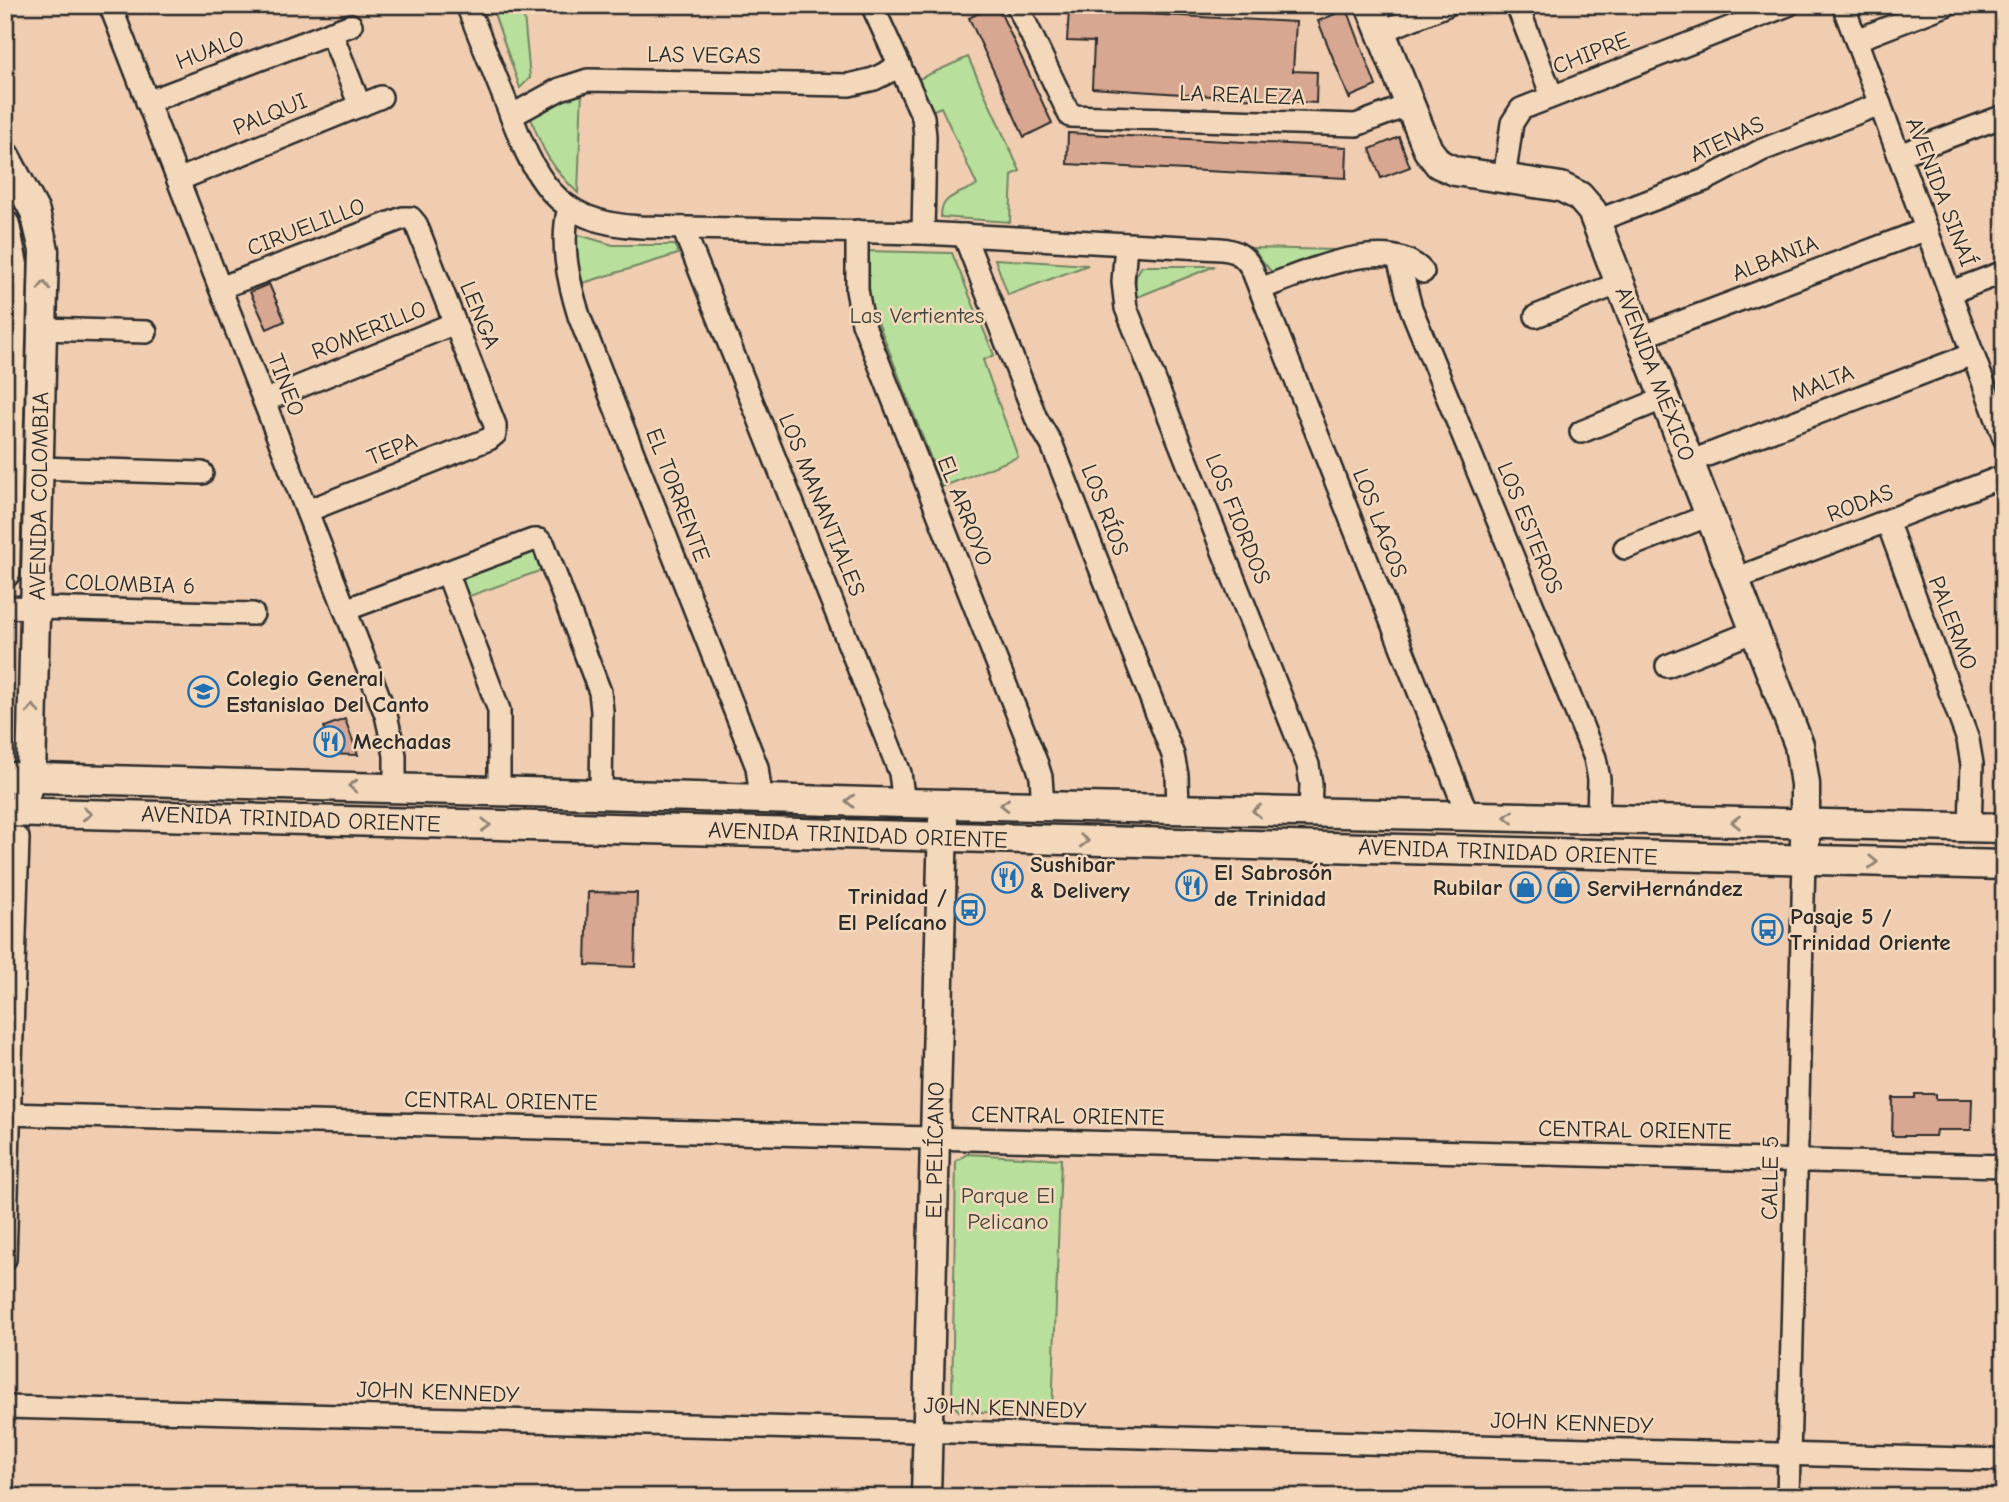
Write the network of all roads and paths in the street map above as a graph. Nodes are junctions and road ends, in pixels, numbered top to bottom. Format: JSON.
{"nodes":[{"id":1,"x":467,"y":5,"type":"edge"},
{"id":2,"x":872,"y":5,"type":"edge"},
{"id":3,"x":1017,"y":5,"type":"edge"},
{"id":4,"x":1370,"y":5,"type":"edge"},
{"id":5,"x":1447,"y":5,"type":"edge"},
{"id":6,"x":1517,"y":5,"type":"edge"},
{"id":7,"x":1788,"y":5,"type":"edge"},
{"id":8,"x":1843,"y":5,"type":"edge"},
{"id":9,"x":1946,"y":5,"type":"edge"},
{"id":10,"x":118,"y":8,"type":"edge"},
{"id":11,"x":1380,"y":32,"type":"junction"},
{"id":12,"x":1856,"y":40,"type":"junction"},
{"id":13,"x":901,"y":66,"type":"junction"},
{"id":14,"x":1552,"y":96,"type":"junction"},
{"id":15,"x":381,"y":97,"type":"dead end"},
{"id":16,"x":147,"y":102,"type":"junction"},
{"id":17,"x":1880,"y":104,"type":"junction"},
{"id":18,"x":1409,"y":105,"type":"junction"},
{"id":19,"x":360,"y":106,"type":"junction"},
{"id":20,"x":511,"y":116,"type":"junction"},
{"id":21,"x":2004,"y":116,"type":"edge"},
{"id":22,"x":1899,"y":155,"type":"junction"},
{"id":23,"x":5,"y":156,"type":"edge"},
{"id":24,"x":1504,"y":179,"type":"junction"},
{"id":25,"x":178,"y":180,"type":"junction"},
{"id":26,"x":569,"y":207,"type":"junction"},
{"id":27,"x":411,"y":218,"type":"joint"},
{"id":28,"x":1595,"y":221,"type":"junction"},
{"id":29,"x":5,"y":225,"type":"edge"},
{"id":30,"x":683,"y":228,"type":"junction"},
{"id":31,"x":1927,"y":229,"type":"junction"},
{"id":32,"x":857,"y":231,"type":"junction"},
{"id":33,"x":923,"y":233,"type":"junction"},
{"id":34,"x":964,"y":235,"type":"junction"},
{"id":35,"x":1126,"y":244,"type":"junction"},
{"id":36,"x":1398,"y":258,"type":"junction"},
{"id":37,"x":1423,"y":272,"type":"dead end"},
{"id":38,"x":2004,"y":272,"type":"edge"},
{"id":39,"x":1620,"y":283,"type":"junction"},
{"id":40,"x":220,"y":288,"type":"junction"},
{"id":41,"x":1260,"y":289,"type":"junction"},
{"id":42,"x":1951,"y":292,"type":"junction"},
{"id":43,"x":1536,"y":316,"type":"dead end"},
{"id":44,"x":455,"y":323,"type":"junction"},
{"id":45,"x":8,"y":326,"type":"edge"},
{"id":46,"x":43,"y":329,"type":"junction"},
{"id":47,"x":146,"y":332,"type":"dead end"},
{"id":48,"x":1641,"y":337,"type":"junction"},
{"id":49,"x":1973,"y":354,"type":"junction"},
{"id":50,"x":1665,"y":398,"type":"junction"},
{"id":51,"x":264,"y":401,"type":"junction"},
{"id":52,"x":1999,"y":406,"type":"edge"},
{"id":53,"x":1581,"y":432,"type":"dead end"},
{"id":54,"x":495,"y":434,"type":"joint"},
{"id":55,"x":2004,"y":438,"type":"edge"},
{"id":56,"x":1689,"y":462,"type":"junction"},
{"id":57,"x":7,"y":467,"type":"edge"},
{"id":58,"x":39,"y":468,"type":"junction"},
{"id":59,"x":202,"y":473,"type":"dead end"},
{"id":60,"x":2004,"y":476,"type":"edge"},
{"id":61,"x":307,"y":511,"type":"junction"},
{"id":62,"x":1710,"y":515,"type":"junction"},
{"id":63,"x":1886,"y":521,"type":"junction"},
{"id":64,"x":1625,"y":548,"type":"dead end"},
{"id":65,"x":447,"y":572,"type":"junction"},
{"id":66,"x":5,"y":573,"type":"edge"},
{"id":67,"x":1735,"y":579,"type":"junction"},
{"id":68,"x":5,"y":607,"type":"edge"},
{"id":69,"x":36,"y":608,"type":"junction"},
{"id":70,"x":345,"y":610,"type":"junction"},
{"id":71,"x":253,"y":614,"type":"dead end"},
{"id":72,"x":1755,"y":631,"type":"junction"},
{"id":73,"x":1667,"y":666,"type":"dead end"},
{"id":74,"x":14,"y":780,"type":"edge"},
{"id":75,"x":395,"y":787,"type":"junction"},
{"id":76,"x":499,"y":790,"type":"junction"},
{"id":77,"x":601,"y":793,"type":"junction"},
{"id":78,"x":761,"y":798,"type":"junction"},
{"id":79,"x":904,"y":803,"type":"junction"},
{"id":80,"x":943,"y":804,"type":"junction"},
{"id":81,"x":1043,"y":806,"type":"junction"},
{"id":82,"x":1178,"y":810,"type":"junction"},
{"id":83,"x":1310,"y":813,"type":"junction"},
{"id":84,"x":1468,"y":816,"type":"junction"},
{"id":85,"x":1598,"y":819,"type":"junction"},
{"id":86,"x":14,"y":820,"type":"edge"},
{"id":87,"x":1805,"y":824,"type":"junction"},
{"id":88,"x":1970,"y":828,"type":"junction"},
{"id":89,"x":2004,"y":828,"type":"edge"},
{"id":90,"x":942,"y":837,"type":"junction"},
{"id":91,"x":1804,"y":860,"type":"junction"},
{"id":92,"x":2004,"y":865,"type":"edge"},
{"id":93,"x":7,"y":1114,"type":"edge"},
{"id":94,"x":935,"y":1138,"type":"junction"},
{"id":95,"x":1797,"y":1161,"type":"junction"},
{"id":96,"x":2004,"y":1166,"type":"edge"},
{"id":97,"x":5,"y":1259,"type":"edge"},
{"id":98,"x":5,"y":1407,"type":"edge"},
{"id":99,"x":928,"y":1432,"type":"junction"},
{"id":100,"x":1789,"y":1455,"type":"junction"},
{"id":101,"x":2004,"y":1460,"type":"edge"},
{"id":102,"x":926,"y":1497,"type":"edge"},
{"id":103,"x":1788,"y":1497,"type":"edge"}],
"edges":[{"from":1,"to":20,"type":"street"},
{"from":2,"to":13,"type":"street"},
{"from":3,"to":18,"type":"street","name":"LA REALEZA"},
{"from":4,"to":11,"type":"main road","name":"AVENIDA MÉXICO"},
{"from":5,"to":11,"type":"street"},
{"from":6,"to":14,"type":"street"},
{"from":7,"to":14,"type":"street","name":"CHIPRE"},
{"from":8,"to":12,"type":"street","name":"AVENIDA SINAÍ"},
{"from":9,"to":12,"type":"street"},
{"from":10,"to":16,"type":"street","name":"TINEO"},
{"from":11,"to":18,"type":"main road","name":"AVENIDA MÉXICO"},
{"from":12,"to":17,"type":"street","name":"AVENIDA SINAÍ"},
{"from":13,"to":20,"type":"street","name":"LAS VEGAS"},
{"from":13,"to":33,"type":"street"},
{"from":14,"to":24,"type":"street","name":"CHIPRE"},
{"from":15,"to":19,"type":"street","name":"PALQUI"},
{"from":16,"to":19,"type":"street","name":"HUALO"},
{"from":16,"to":25,"type":"street","name":"TINEO"},
{"from":17,"to":22,"type":"street","name":"AVENIDA SINAÍ"},
{"from":17,"to":28,"type":"street","name":"ATENAS"},
{"from":18,"to":24,"type":"main road","name":"AVENIDA MÉXICO"},
{"from":19,"to":25,"type":"street","name":"PALQUI"},
{"from":20,"to":26,"type":"street"},
{"from":21,"to":22,"type":"street"},
{"from":22,"to":31,"type":"street","name":"AVENIDA SINAÍ"},
{"from":46,"to":23,"type":"main road","name":"AVENIDA COLOMBIA","one_way":true},
{"from":24,"to":28,"type":"main road","name":"AVENIDA MÉXICO"},
{"from":25,"to":40,"type":"street","name":"TINEO"},
{"from":26,"to":30,"type":"street"},
{"from":26,"to":78,"type":"street","name":"EL TORRENTE"},
{"from":27,"to":40,"type":"street","name":"CIRUELILLO"},
{"from":27,"to":44,"type":"street","name":"LENGA"},
{"from":28,"to":39,"type":"main road","name":"AVENIDA MÉXICO"},
{"from":29,"to":45,"type":"main road","name":"AVENIDA COLOMBIA"},
{"from":30,"to":32,"type":"street"},
{"from":30,"to":79,"type":"street","name":"LOS MANANTIALES"},
{"from":31,"to":42,"type":"street","name":"AVENIDA SINAÍ"},
{"from":31,"to":48,"type":"street","name":"ALBANIA"},
{"from":32,"to":33,"type":"street"},
{"from":32,"to":81,"type":"street","name":"EL ARROYO"},
{"from":33,"to":34,"type":"street"},
{"from":34,"to":35,"type":"street"},
{"from":34,"to":82,"type":"street","name":"LOS RÍOS"},
{"from":35,"to":41,"type":"street","name":"LOS LAGOS"},
{"from":35,"to":83,"type":"street","name":"LOS FIORDOS"},
{"from":36,"to":37,"type":"street"},
{"from":36,"to":41,"type":"street"},
{"from":36,"to":85,"type":"street","name":"LOS ESTEROS"},
{"from":38,"to":42,"type":"street"},
{"from":39,"to":43,"type":"street"},
{"from":39,"to":48,"type":"main road","name":"AVENIDA MÉXICO"},
{"from":40,"to":51,"type":"street","name":"TINEO"},
{"from":41,"to":84,"type":"street","name":"LOS LAGOS"},
{"from":42,"to":49,"type":"street","name":"AVENIDA SINAÍ"},
{"from":44,"to":51,"type":"street","name":"ROMERILLO"},
{"from":44,"to":54,"type":"street","name":"LENGA"},
{"from":45,"to":57,"type":"main road","name":"AVENIDA COLOMBIA"},
{"from":46,"to":47,"type":"street"},
{"from":46,"to":58,"type":"main road","name":"AVENIDA COLOMBIA"},
{"from":48,"to":50,"type":"main road","name":"AVENIDA MÉXICO"},
{"from":49,"to":52,"type":"street","name":"AVENIDA SINAÍ"},
{"from":49,"to":56,"type":"street","name":"MALTA"},
{"from":50,"to":53,"type":"street"},
{"from":50,"to":56,"type":"main road","name":"AVENIDA MÉXICO"},
{"from":51,"to":61,"type":"street","name":"TINEO"},
{"from":52,"to":55,"type":"street","name":"AVENIDA SINAÍ"},
{"from":54,"to":61,"type":"street","name":"TEPA"},
{"from":56,"to":62,"type":"main road","name":"AVENIDA MÉXICO"},
{"from":57,"to":66,"type":"main road","name":"AVENIDA COLOMBIA"},
{"from":58,"to":59,"type":"street"},
{"from":58,"to":69,"type":"main road","name":"AVENIDA COLOMBIA"},
{"from":60,"to":63,"type":"street","name":"RODAS"},
{"from":61,"to":70,"type":"street","name":"TINEO"},
{"from":62,"to":64,"type":"street"},
{"from":62,"to":67,"type":"main road","name":"AVENIDA MÉXICO"},
{"from":63,"to":67,"type":"street","name":"RODAS"},
{"from":63,"to":88,"type":"street","name":"PALERMO"},
{"from":65,"to":70,"type":"street"},
{"from":65,"to":76,"type":"street"},
{"from":65,"to":77,"type":"street"},
{"from":67,"to":72,"type":"main road","name":"AVENIDA MÉXICO"},
{"from":68,"to":69,"type":"street","name":"COLOMBIA 6"},
{"from":69,"to":71,"type":"street","name":"COLOMBIA 6"},
{"from":74,"to":69,"type":"main road","name":"AVENIDA COLOMBIA","one_way":true},
{"from":70,"to":75,"type":"street","name":"TINEO"},
{"from":72,"to":73,"type":"street"},
{"from":72,"to":87,"type":"main road","name":"AVENIDA MÉXICO"},
{"from":75,"to":74,"type":"main road","name":"AVENIDA TRINIDAD ORIENTE","one_way":true},
{"from":74,"to":86,"type":"main road","name":"AVENIDA COLOMBIA"},
{"from":75,"to":76,"type":"main road","name":"AVENIDA TRINIDAD ORIENTE"},
{"from":76,"to":77,"type":"main road","name":"AVENIDA TRINIDAD ORIENTE"},
{"from":77,"to":78,"type":"main road","name":"AVENIDA TRINIDAD ORIENTE"},
{"from":79,"to":78,"type":"main road","name":"AVENIDA TRINIDAD ORIENTE","one_way":true},
{"from":79,"to":80,"type":"main road","name":"AVENIDA TRINIDAD ORIENTE"},
{"from":81,"to":80,"type":"main road","name":"AVENIDA TRINIDAD ORIENTE","one_way":true},
{"from":80,"to":90,"type":"main road","name":"EL PELÍCANO"},
{"from":81,"to":82,"type":"main road","name":"AVENIDA TRINIDAD ORIENTE"},
{"from":83,"to":82,"type":"main road","name":"AVENIDA TRINIDAD ORIENTE","one_way":true},
{"from":83,"to":84,"type":"main road","name":"AVENIDA TRINIDAD ORIENTE"},
{"from":85,"to":84,"type":"main road","name":"AVENIDA TRINIDAD ORIENTE","one_way":true},
{"from":87,"to":85,"type":"main road","name":"AVENIDA TRINIDAD ORIENTE","one_way":true},
{"from":86,"to":90,"type":"main road","name":"AVENIDA TRINIDAD ORIENTE","one_way":true},
{"from":86,"to":93,"type":"street"},
{"from":87,"to":88,"type":"main road","name":"AVENIDA TRINIDAD ORIENTE"},
{"from":87,"to":91,"type":"main road","name":"AVENIDA MÉXICO"},
{"from":88,"to":89,"type":"main road","name":"AVENIDA TRINIDAD ORIENTE"},
{"from":90,"to":91,"type":"main road","name":"AVENIDA TRINIDAD ORIENTE","one_way":true},
{"from":90,"to":94,"type":"main road","name":"EL PELÍCANO"},
{"from":91,"to":92,"type":"main road","name":"AVENIDA TRINIDAD ORIENTE","one_way":true},
{"from":91,"to":95,"type":"street","name":"CALLE 5"},
{"from":93,"to":94,"type":"street","name":"CENTRAL ORIENTE"},
{"from":93,"to":97,"type":"street"},
{"from":94,"to":95,"type":"street","name":"CENTRAL ORIENTE"},
{"from":94,"to":99,"type":"main road","name":"EL PELÍCANO"},
{"from":95,"to":96,"type":"street","name":"CENTRAL ORIENTE"},
{"from":95,"to":100,"type":"street","name":"CALLE 5"},
{"from":98,"to":99,"type":"street","name":"JOHN KENNEDY"},
{"from":99,"to":100,"type":"street","name":"JOHN KENNEDY"},
{"from":99,"to":102,"type":"main road","name":"EL PELÍCANO"},
{"from":100,"to":101,"type":"street","name":"JOHN KENNEDY"},
{"from":100,"to":103,"type":"street","name":"CALLE 5"}]}
